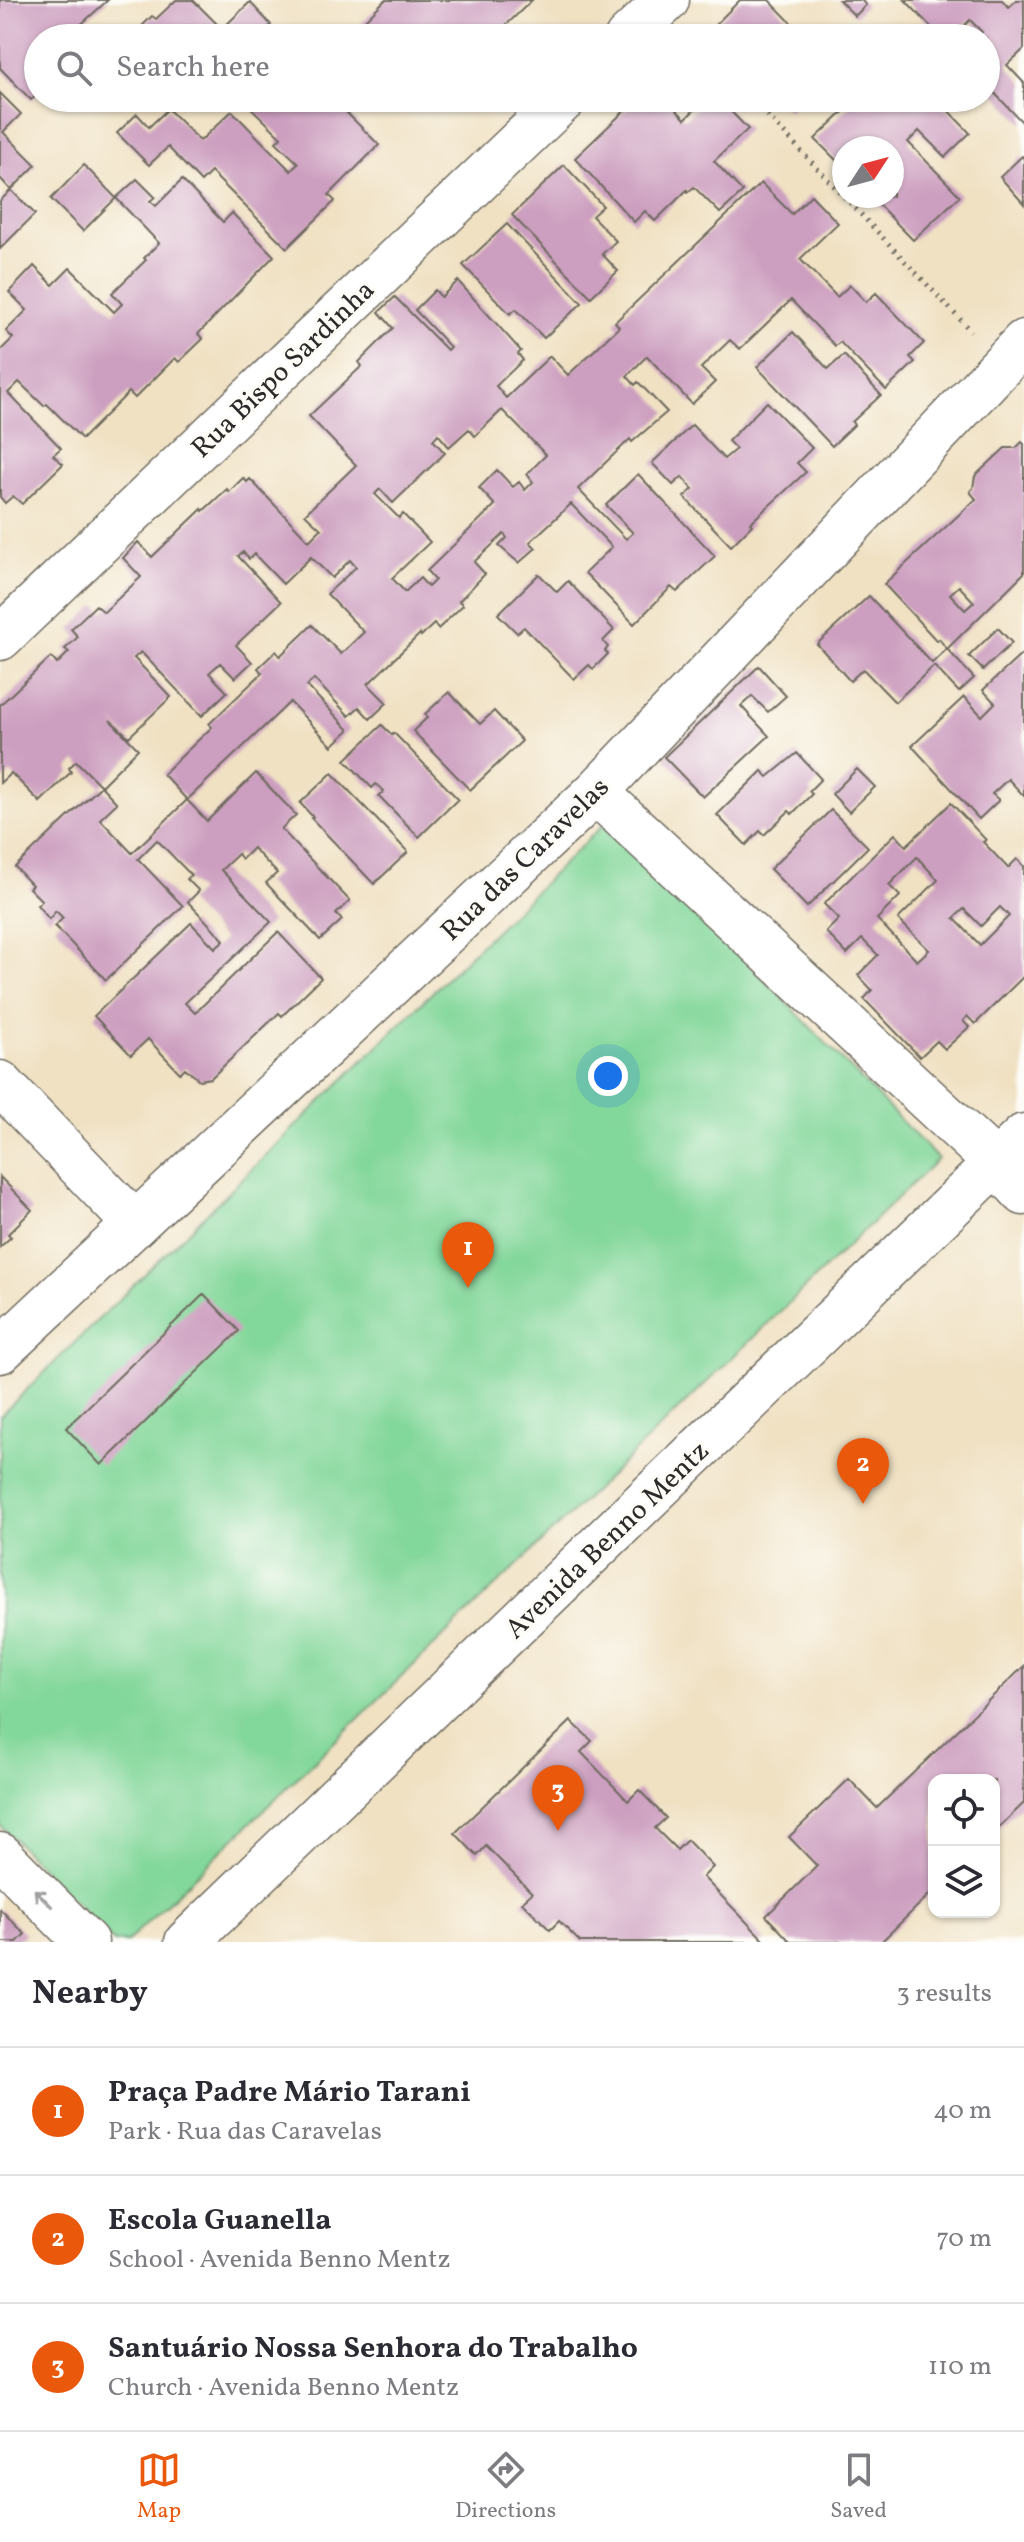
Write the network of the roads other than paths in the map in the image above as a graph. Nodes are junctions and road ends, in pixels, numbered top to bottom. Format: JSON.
{"nodes":[{"id":1,"x":667,"y":0,"type":"edge"},
{"id":2,"x":642,"y":24,"type":"edge"},
{"id":3,"x":550,"y":112,"type":"edge"},
{"id":4,"x":1013,"y":352,"type":"edge"},
{"id":5,"x":0,"y":638,"type":"edge"},
{"id":6,"x":596,"y":792,"type":"junction"},
{"id":7,"x":0,"y":1083,"type":"edge"},
{"id":8,"x":1015,"y":1164,"type":"edge"},
{"id":9,"x":135,"y":1224,"type":"junction"},
{"id":10,"x":0,"y":1351,"type":"edge"},
{"id":11,"x":0,"y":1855,"type":"edge"},
{"id":12,"x":86,"y":1942,"type":"edge"},
{"id":13,"x":187,"y":1942,"type":"edge"}],
"edges":[{"from":1,"to":2,"type":"street"},
{"from":3,"to":5,"type":"street","name":"Rua Bispo Sardinha"},
{"from":4,"to":6,"type":"street","name":"Rua das Caravelas"},
{"from":6,"to":8,"type":"street"},
{"from":6,"to":9,"type":"street","name":"Rua das Caravelas"},
{"from":7,"to":9,"type":"street"},
{"from":8,"to":13,"type":"street","name":"Avenida Benno Mentz"},
{"from":9,"to":10,"type":"street","name":"Rua das Caravelas"},
{"from":12,"to":11,"type":"street","one_way":true}]}
